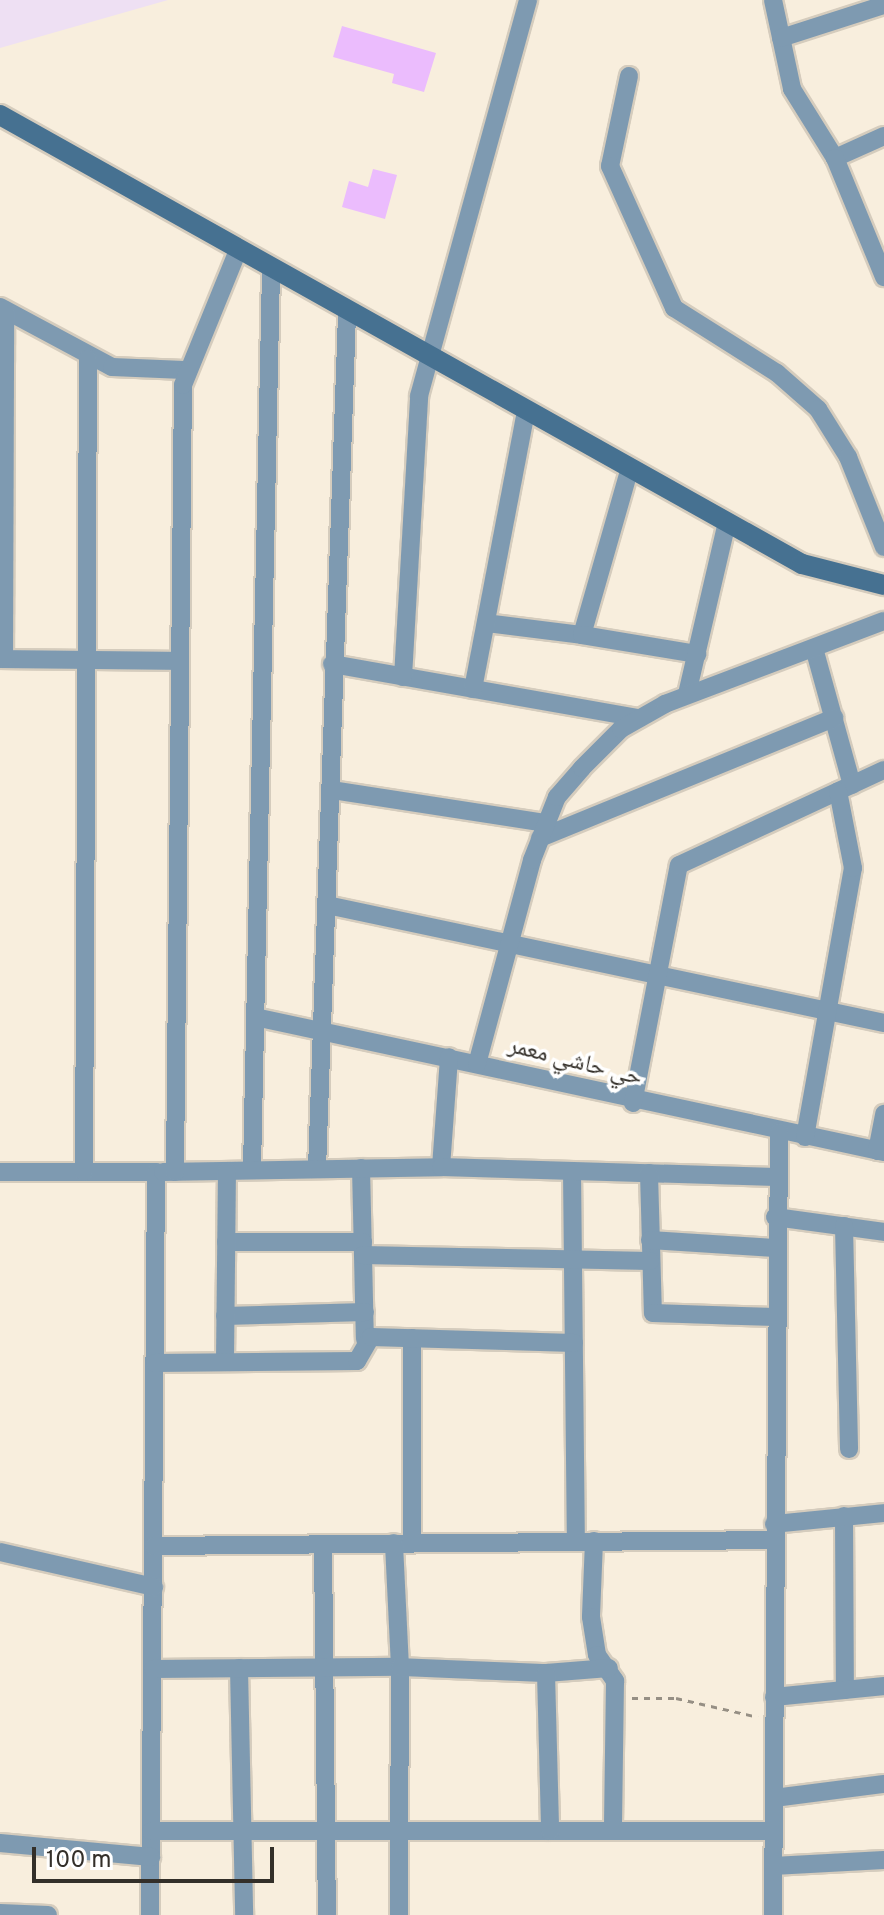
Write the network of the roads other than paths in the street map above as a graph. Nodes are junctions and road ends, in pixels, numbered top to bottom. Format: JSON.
{"nodes":[{"id":1,"x":528,"y":0,"type":"edge"},
{"id":2,"x":773,"y":0,"type":"edge"},
{"id":3,"x":884,"y":5,"type":"edge"},
{"id":4,"x":781,"y":38,"type":"junction"},
{"id":5,"x":629,"y":76,"type":"dead end"},
{"id":6,"x":0,"y":115,"type":"edge"},
{"id":7,"x":884,"y":136,"type":"edge"},
{"id":8,"x":835,"y":158,"type":"junction"},
{"id":9,"x":238,"y":250,"type":"junction"},
{"id":10,"x":271,"y":268,"type":"junction"},
{"id":11,"x":884,"y":277,"type":"edge"},
{"id":12,"x":3,"y":308,"type":"edge"},
{"id":13,"x":347,"y":314,"type":"junction"},
{"id":14,"x":428,"y":355,"type":"junction"},
{"id":15,"x":88,"y":359,"type":"junction"},
{"id":16,"x":184,"y":370,"type":"junction"},
{"id":17,"x":526,"y":410,"type":"junction"},
{"id":18,"x":630,"y":468,"type":"junction"},
{"id":19,"x":727,"y":522,"type":"junction"},
{"id":20,"x":884,"y":547,"type":"edge"},
{"id":21,"x":884,"y":585,"type":"edge"},
{"id":22,"x":884,"y":621,"type":"edge"},
{"id":23,"x":486,"y":623,"type":"junction"},
{"id":24,"x":582,"y":635,"type":"junction"},
{"id":25,"x":814,"y":648,"type":"junction"},
{"id":26,"x":697,"y":654,"type":"junction"},
{"id":27,"x":84,"y":658,"type":"junction"},
{"id":28,"x":2,"y":659,"type":"edge"},
{"id":29,"x":179,"y":661,"type":"junction"},
{"id":30,"x":332,"y":664,"type":"junction"},
{"id":31,"x":403,"y":677,"type":"junction"},
{"id":32,"x":473,"y":689,"type":"junction"},
{"id":33,"x":687,"y":694,"type":"junction"},
{"id":34,"x":639,"y":718,"type":"junction"},
{"id":35,"x":834,"y":718,"type":"junction"},
{"id":36,"x":884,"y":770,"type":"edge"},
{"id":37,"x":845,"y":788,"type":"junction"},
{"id":38,"x":332,"y":790,"type":"junction"},
{"id":39,"x":542,"y":831,"type":"junction"},
{"id":40,"x":327,"y":905,"type":"junction"},
{"id":41,"x":506,"y":938,"type":"junction"},
{"id":42,"x":658,"y":976,"type":"junction"},
{"id":43,"x":827,"y":1008,"type":"junction"},
{"id":44,"x":255,"y":1017,"type":"junction"},
{"id":45,"x":884,"y":1023,"type":"edge"},
{"id":46,"x":319,"y":1028,"type":"junction"},
{"id":47,"x":449,"y":1057,"type":"junction"},
{"id":48,"x":477,"y":1064,"type":"junction"},
{"id":49,"x":633,"y":1103,"type":"junction"},
{"id":50,"x":884,"y":1114,"type":"edge"},
{"id":51,"x":779,"y":1132,"type":"junction"},
{"id":52,"x":805,"y":1137,"type":"junction"},
{"id":53,"x":881,"y":1151,"type":"edge"},
{"id":54,"x":441,"y":1167,"type":"junction"},
{"id":55,"x":361,"y":1168,"type":"junction"},
{"id":56,"x":317,"y":1169,"type":"junction"},
{"id":57,"x":252,"y":1170,"type":"junction"},
{"id":58,"x":227,"y":1171,"type":"junction"},
{"id":59,"x":572,"y":1171,"type":"junction"},
{"id":60,"x":0,"y":1172,"type":"edge"},
{"id":61,"x":84,"y":1172,"type":"junction"},
{"id":62,"x":156,"y":1172,"type":"junction"},
{"id":63,"x":175,"y":1172,"type":"junction"},
{"id":64,"x":649,"y":1173,"type":"junction"},
{"id":65,"x":776,"y":1177,"type":"junction"},
{"id":66,"x":775,"y":1217,"type":"junction"},
{"id":67,"x":844,"y":1226,"type":"junction"},
{"id":68,"x":884,"y":1232,"type":"edge"},
{"id":69,"x":650,"y":1240,"type":"junction"},
{"id":70,"x":226,"y":1242,"type":"junction"},
{"id":71,"x":363,"y":1248,"type":"junction"},
{"id":72,"x":775,"y":1248,"type":"junction"},
{"id":73,"x":573,"y":1261,"type":"junction"},
{"id":74,"x":650,"y":1261,"type":"junction"},
{"id":75,"x":365,"y":1312,"type":"junction"},
{"id":76,"x":225,"y":1316,"type":"junction"},
{"id":77,"x":775,"y":1317,"type":"junction"},
{"id":78,"x":412,"y":1338,"type":"junction"},
{"id":79,"x":365,"y":1339,"type":"junction"},
{"id":80,"x":574,"y":1343,"type":"junction"},
{"id":81,"x":225,"y":1360,"type":"junction"},
{"id":82,"x":155,"y":1363,"type":"junction"},
{"id":83,"x":849,"y":1449,"type":"dead end"},
{"id":84,"x":884,"y":1513,"type":"edge"},
{"id":85,"x":844,"y":1516,"type":"junction"},
{"id":86,"x":774,"y":1532,"type":"junction"},
{"id":87,"x":585,"y":1541,"type":"junction"},
{"id":88,"x":403,"y":1543,"type":"junction"},
{"id":89,"x":323,"y":1544,"type":"junction"},
{"id":90,"x":154,"y":1546,"type":"junction"},
{"id":91,"x":0,"y":1552,"type":"edge"},
{"id":92,"x":154,"y":1587,"type":"junction"},
{"id":93,"x":323,"y":1667,"type":"junction"},
{"id":94,"x":400,"y":1667,"type":"junction"},
{"id":95,"x":239,"y":1668,"type":"junction"},
{"id":96,"x":609,"y":1668,"type":"junction"},
{"id":97,"x":153,"y":1669,"type":"junction"},
{"id":98,"x":546,"y":1673,"type":"junction"},
{"id":99,"x":884,"y":1686,"type":"edge"},
{"id":100,"x":845,"y":1690,"type":"junction"},
{"id":101,"x":774,"y":1697,"type":"junction"},
{"id":102,"x":884,"y":1784,"type":"edge"},
{"id":103,"x":774,"y":1798,"type":"junction"},
{"id":104,"x":151,"y":1831,"type":"junction"},
{"id":105,"x":241,"y":1831,"type":"junction"},
{"id":106,"x":326,"y":1831,"type":"junction"},
{"id":107,"x":400,"y":1831,"type":"junction"},
{"id":108,"x":550,"y":1831,"type":"junction"},
{"id":109,"x":613,"y":1831,"type":"junction"},
{"id":110,"x":773,"y":1831,"type":"junction"},
{"id":111,"x":0,"y":1843,"type":"edge"},
{"id":112,"x":151,"y":1857,"type":"junction"},
{"id":113,"x":884,"y":1860,"type":"edge"},
{"id":114,"x":773,"y":1866,"type":"junction"},
{"id":115,"x":0,"y":1913,"type":"edge"},
{"id":116,"x":48,"y":1915,"type":"edge"},
{"id":117,"x":150,"y":1915,"type":"edge"},
{"id":118,"x":244,"y":1915,"type":"edge"},
{"id":119,"x":327,"y":1915,"type":"edge"},
{"id":120,"x":399,"y":1915,"type":"edge"},
{"id":121,"x":773,"y":1915,"type":"edge"}],
"edges":[{"from":1,"to":14,"type":"street"},
{"from":2,"to":4,"type":"street"},
{"from":3,"to":4,"type":"street"},
{"from":4,"to":8,"type":"street"},
{"from":5,"to":20,"type":"street"},
{"from":6,"to":9,"type":"street"},
{"from":7,"to":8,"type":"street"},
{"from":8,"to":11,"type":"street"},
{"from":9,"to":10,"type":"street"},
{"from":9,"to":16,"type":"street"},
{"from":10,"to":13,"type":"street"},
{"from":10,"to":44,"type":"street"},
{"from":12,"to":15,"type":"street"},
{"from":12,"to":28,"type":"street"},
{"from":13,"to":14,"type":"street"},
{"from":13,"to":30,"type":"street"},
{"from":14,"to":17,"type":"street"},
{"from":14,"to":31,"type":"street"},
{"from":15,"to":16,"type":"street"},
{"from":15,"to":27,"type":"street"},
{"from":16,"to":29,"type":"street"},
{"from":17,"to":18,"type":"street"},
{"from":17,"to":23,"type":"street"},
{"from":18,"to":19,"type":"street"},
{"from":18,"to":24,"type":"street"},
{"from":19,"to":21,"type":"street"},
{"from":19,"to":26,"type":"street"},
{"from":22,"to":25,"type":"street"},
{"from":23,"to":24,"type":"street"},
{"from":23,"to":32,"type":"street"},
{"from":24,"to":26,"type":"street"},
{"from":25,"to":33,"type":"street"},
{"from":25,"to":35,"type":"street"},
{"from":26,"to":33,"type":"street"},
{"from":27,"to":28,"type":"street"},
{"from":27,"to":29,"type":"street"},
{"from":27,"to":61,"type":"street"},
{"from":29,"to":63,"type":"street"},
{"from":30,"to":31,"type":"street"},
{"from":30,"to":38,"type":"street"},
{"from":31,"to":32,"type":"street"},
{"from":32,"to":34,"type":"street"},
{"from":33,"to":34,"type":"street"},
{"from":34,"to":39,"type":"street"},
{"from":35,"to":37,"type":"street"},
{"from":35,"to":39,"type":"street"},
{"from":36,"to":37,"type":"street"},
{"from":37,"to":42,"type":"street"},
{"from":37,"to":43,"type":"street"},
{"from":38,"to":39,"type":"street"},
{"from":38,"to":40,"type":"street"},
{"from":39,"to":41,"type":"street"},
{"from":40,"to":41,"type":"street"},
{"from":40,"to":46,"type":"street"},
{"from":41,"to":42,"type":"street"},
{"from":41,"to":48,"type":"street"},
{"from":42,"to":43,"type":"street"},
{"from":42,"to":49,"type":"street"},
{"from":43,"to":45,"type":"street"},
{"from":43,"to":52,"type":"street"},
{"from":44,"to":46,"type":"street","name":"حي حاشي معمر"},
{"from":44,"to":57,"type":"street"},
{"from":46,"to":47,"type":"street","name":"حي حاشي معمر"},
{"from":46,"to":56,"type":"street"},
{"from":47,"to":48,"type":"street","name":"حي حاشي معمر"},
{"from":47,"to":54,"type":"street"},
{"from":48,"to":49,"type":"street","name":"حي حاشي معمر"},
{"from":49,"to":51,"type":"street","name":"حي حاشي معمر"},
{"from":50,"to":53,"type":"street"},
{"from":51,"to":52,"type":"street","name":"حي حاشي معمر"},
{"from":51,"to":65,"type":"street"},
{"from":52,"to":53,"type":"street","name":"حي حاشي معمر"},
{"from":54,"to":55,"type":"street"},
{"from":54,"to":59,"type":"street"},
{"from":55,"to":56,"type":"street"},
{"from":55,"to":71,"type":"street"},
{"from":56,"to":57,"type":"street"},
{"from":57,"to":58,"type":"street"},
{"from":58,"to":63,"type":"street"},
{"from":58,"to":70,"type":"street"},
{"from":59,"to":64,"type":"street"},
{"from":59,"to":73,"type":"street"},
{"from":60,"to":61,"type":"street"},
{"from":61,"to":62,"type":"street"},
{"from":62,"to":63,"type":"street"},
{"from":62,"to":82,"type":"street"},
{"from":64,"to":65,"type":"street"},
{"from":64,"to":69,"type":"street"},
{"from":65,"to":66,"type":"street"},
{"from":66,"to":67,"type":"street"},
{"from":66,"to":72,"type":"street"},
{"from":67,"to":68,"type":"street"},
{"from":67,"to":83,"type":"street"},
{"from":69,"to":72,"type":"street"},
{"from":69,"to":74,"type":"street"},
{"from":70,"to":71,"type":"street"},
{"from":70,"to":76,"type":"street"},
{"from":71,"to":73,"type":"street"},
{"from":71,"to":75,"type":"street"},
{"from":72,"to":77,"type":"street"},
{"from":73,"to":74,"type":"street"},
{"from":73,"to":80,"type":"street"},
{"from":74,"to":77,"type":"street"},
{"from":75,"to":76,"type":"street"},
{"from":75,"to":79,"type":"street"},
{"from":76,"to":81,"type":"street"},
{"from":77,"to":86,"type":"street"},
{"from":78,"to":79,"type":"street"},
{"from":78,"to":80,"type":"street"},
{"from":78,"to":88,"type":"street"},
{"from":79,"to":81,"type":"street"},
{"from":80,"to":87,"type":"street"},
{"from":81,"to":82,"type":"street"},
{"from":82,"to":90,"type":"street"},
{"from":84,"to":85,"type":"street"},
{"from":85,"to":86,"type":"street"},
{"from":85,"to":100,"type":"street"},
{"from":86,"to":87,"type":"street"},
{"from":86,"to":101,"type":"street"},
{"from":87,"to":88,"type":"street"},
{"from":87,"to":96,"type":"street"},
{"from":88,"to":89,"type":"street"},
{"from":88,"to":94,"type":"street"},
{"from":89,"to":90,"type":"street"},
{"from":89,"to":93,"type":"street"},
{"from":90,"to":92,"type":"street"},
{"from":91,"to":92,"type":"street"},
{"from":92,"to":97,"type":"street"},
{"from":93,"to":94,"type":"street"},
{"from":93,"to":95,"type":"street"},
{"from":93,"to":106,"type":"street"},
{"from":94,"to":98,"type":"street"},
{"from":94,"to":107,"type":"street"},
{"from":95,"to":97,"type":"street"},
{"from":95,"to":105,"type":"street"},
{"from":96,"to":98,"type":"street"},
{"from":96,"to":109,"type":"street"},
{"from":97,"to":104,"type":"street"},
{"from":98,"to":108,"type":"street"},
{"from":99,"to":100,"type":"street"},
{"from":100,"to":101,"type":"street"},
{"from":101,"to":103,"type":"street"},
{"from":102,"to":103,"type":"street"},
{"from":103,"to":110,"type":"street"},
{"from":104,"to":105,"type":"street"},
{"from":104,"to":112,"type":"street"},
{"from":105,"to":106,"type":"street"},
{"from":105,"to":118,"type":"street"},
{"from":106,"to":107,"type":"street"},
{"from":106,"to":119,"type":"street"},
{"from":107,"to":108,"type":"street"},
{"from":107,"to":120,"type":"street"},
{"from":108,"to":109,"type":"street"},
{"from":109,"to":110,"type":"street"},
{"from":110,"to":114,"type":"street"},
{"from":111,"to":112,"type":"street"},
{"from":112,"to":117,"type":"street"},
{"from":113,"to":114,"type":"street"},
{"from":114,"to":121,"type":"street"},
{"from":115,"to":116,"type":"street"}]}
